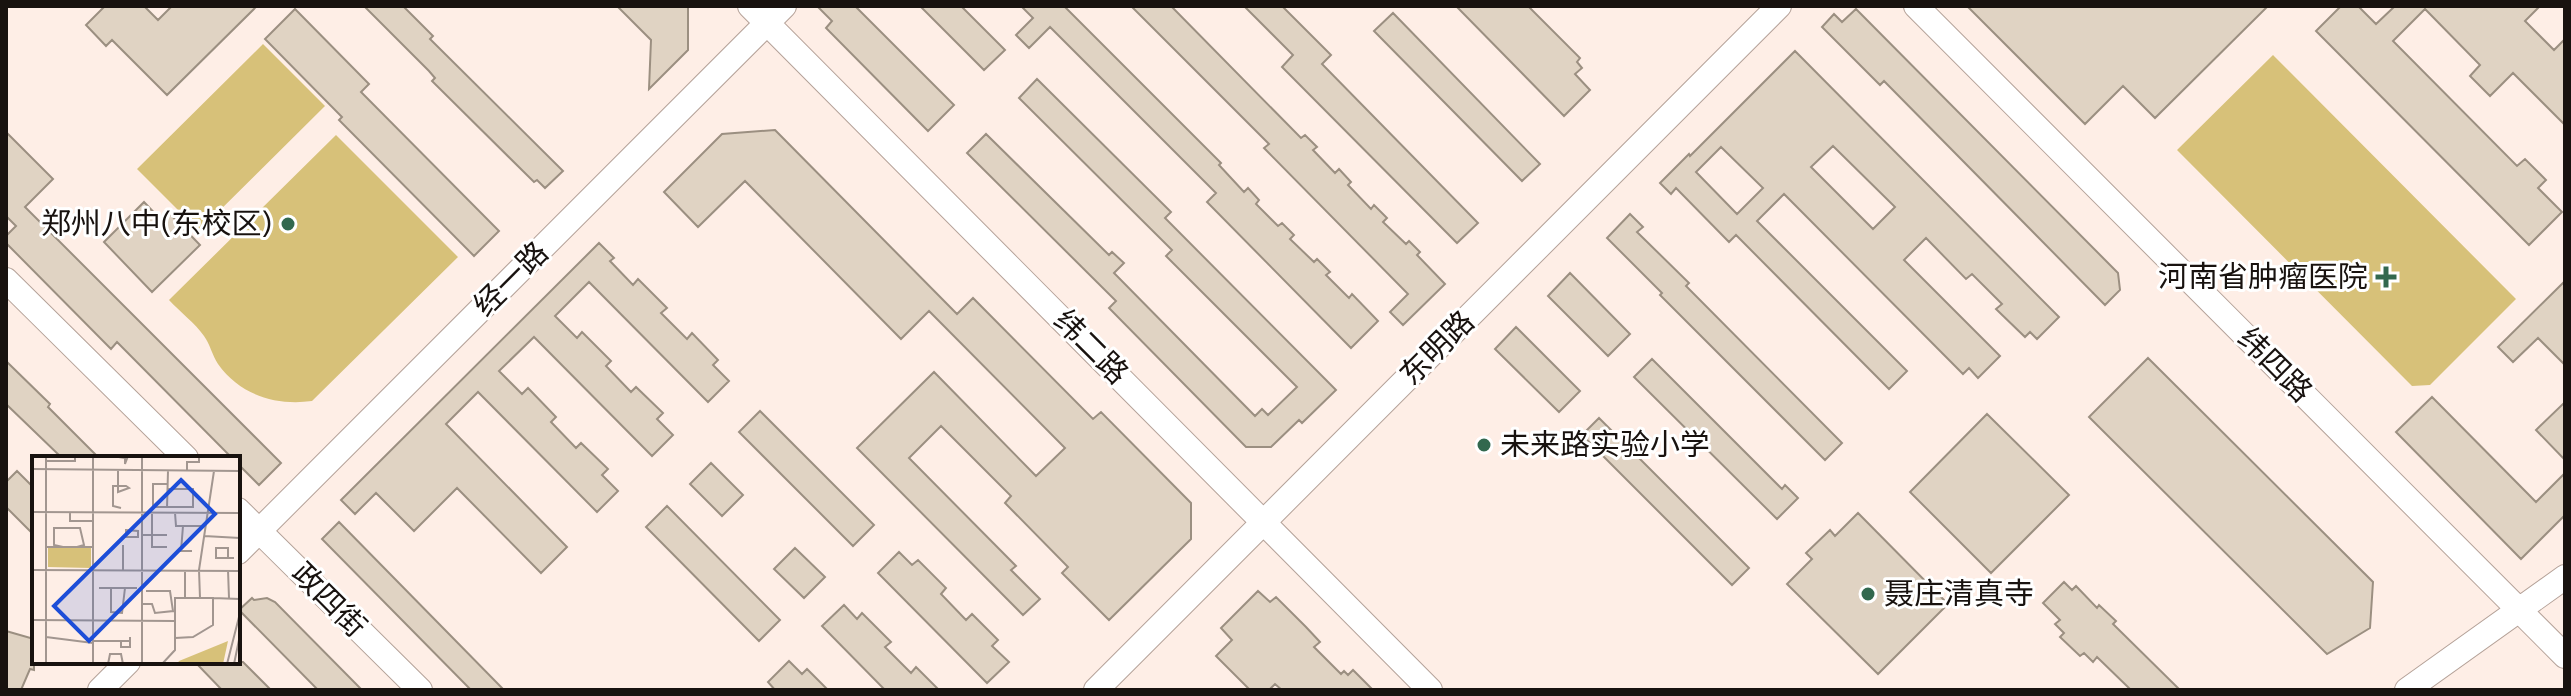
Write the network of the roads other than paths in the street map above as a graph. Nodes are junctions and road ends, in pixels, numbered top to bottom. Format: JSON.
{"nodes":[{"id":1,"x":1779,"y":6,"type":"edge"},
{"id":2,"x":1916,"y":6,"type":"edge"},
{"id":3,"x":767,"y":12,"type":"edge"},
{"id":4,"x":6,"y":280,"type":"edge"},
{"id":5,"x":184,"y":456,"type":"edge"},
{"id":6,"x":240,"y":512,"type":"edge"},
{"id":7,"x":1264,"y":522,"type":"junction"},
{"id":8,"x":259,"y":531,"type":"junction"},
{"id":9,"x":240,"y":550,"type":"edge"},
{"id":10,"x":2565,"y":577,"type":"edge"},
{"id":11,"x":2521,"y":611,"type":"junction"},
{"id":12,"x":2565,"y":656,"type":"edge"},
{"id":13,"x":126,"y":664,"type":"edge"},
{"id":14,"x":100,"y":690,"type":"edge"},
{"id":15,"x":420,"y":690,"type":"edge"},
{"id":16,"x":1096,"y":690,"type":"edge"},
{"id":17,"x":1430,"y":690,"type":"edge"},
{"id":18,"x":2407,"y":690,"type":"edge"}],
"edges":[{"from":1,"to":7,"type":"street","name":"东明路"},
{"from":2,"to":11,"type":"street","name":"纬四路"},
{"from":3,"to":7,"type":"street","name":"纬二路"},
{"from":3,"to":8,"type":"street","name":"经一路"},
{"from":4,"to":5,"type":"street"},
{"from":6,"to":8,"type":"street","name":"政四街"},
{"from":7,"to":16,"type":"street","name":"东明路"},
{"from":7,"to":17,"type":"street","name":"纬二路"},
{"from":8,"to":9,"type":"street","name":"经一路"},
{"from":8,"to":15,"type":"street","name":"政四街"},
{"from":10,"to":11,"type":"street"},
{"from":11,"to":12,"type":"street","name":"纬四路"},
{"from":11,"to":18,"type":"street"},
{"from":13,"to":14,"type":"street"}]}
